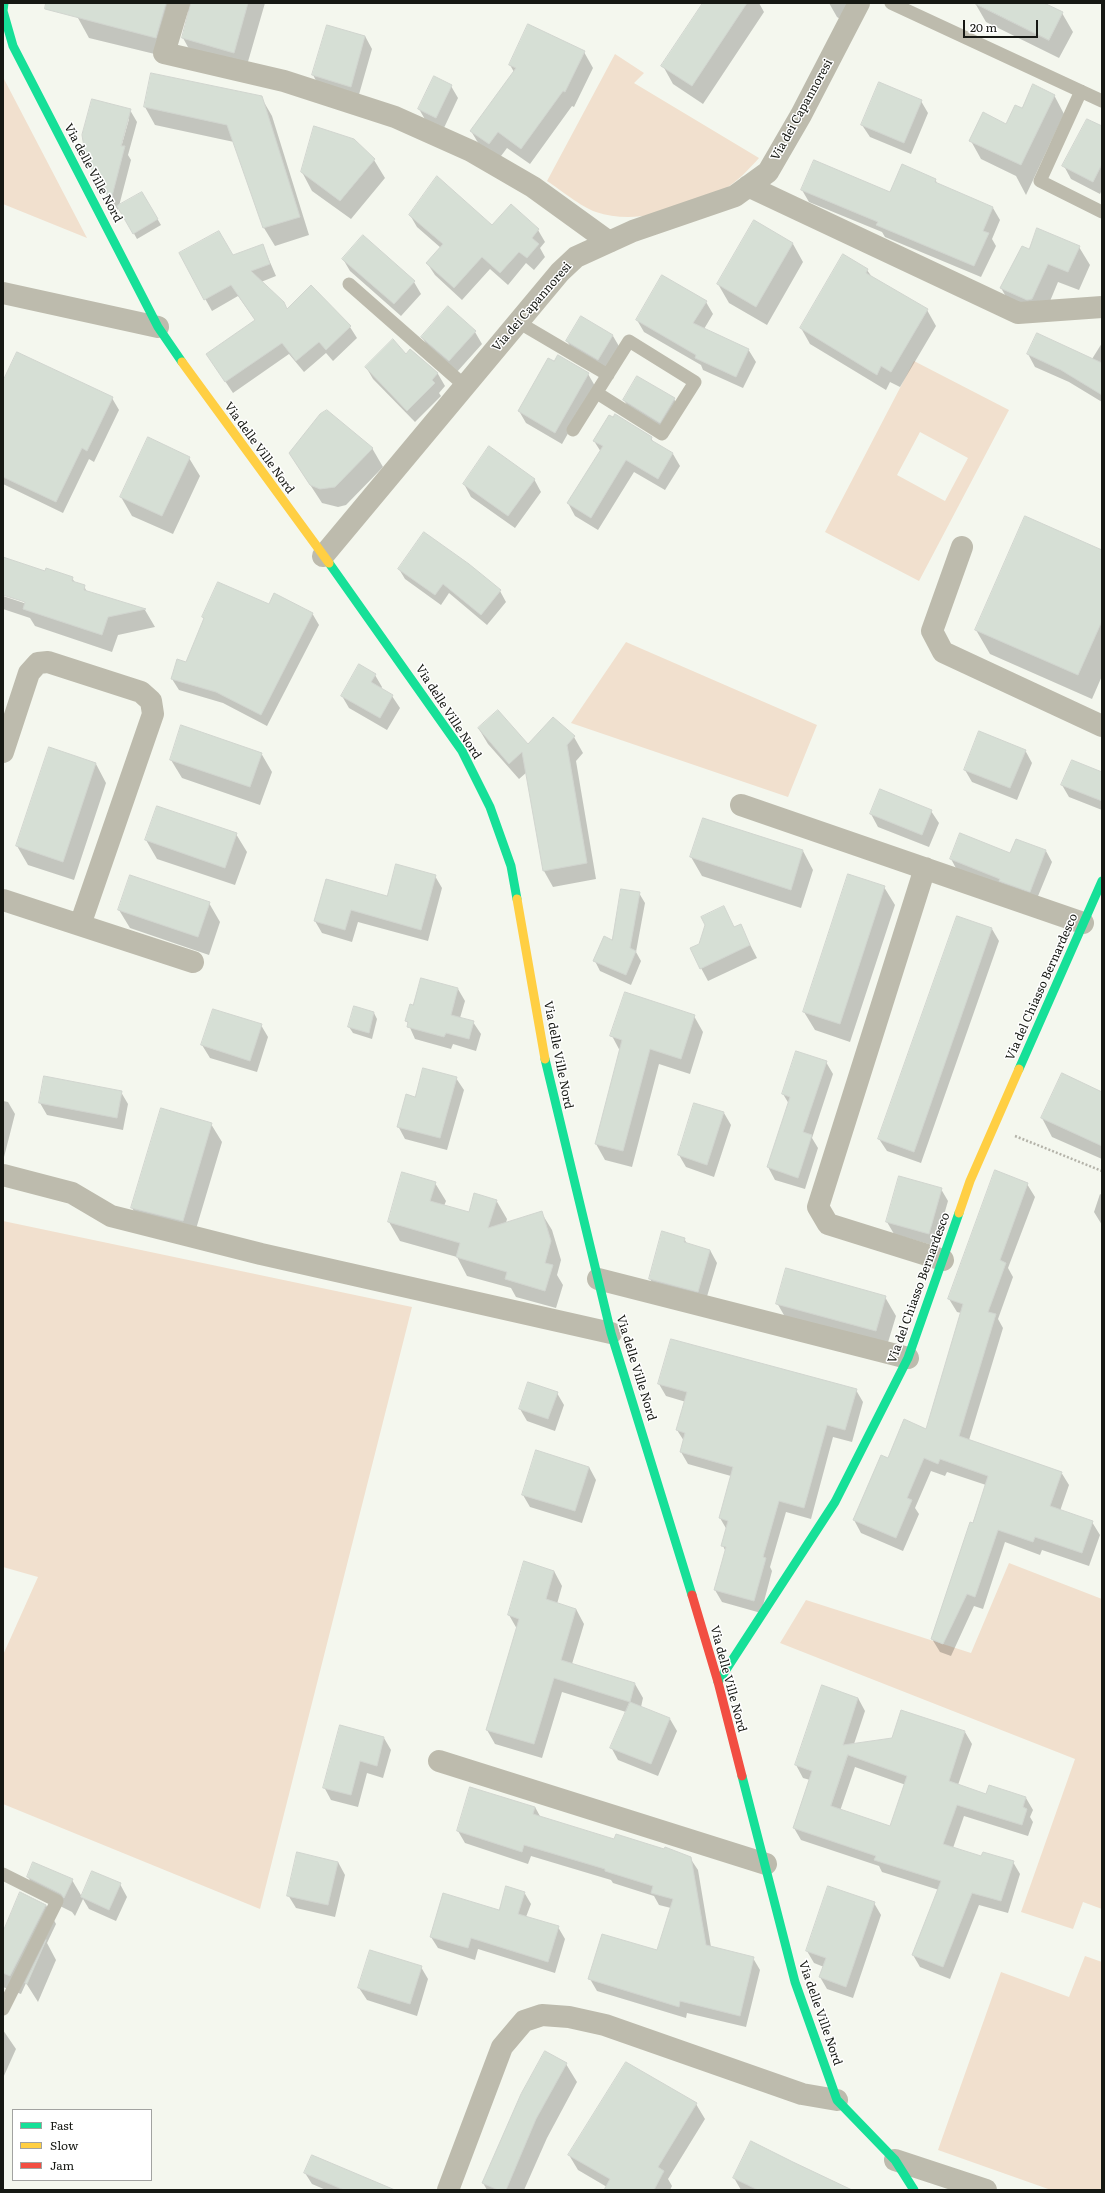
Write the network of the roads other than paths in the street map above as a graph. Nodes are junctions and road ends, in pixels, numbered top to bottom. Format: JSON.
{"nodes":[{"id":1,"x":4,"y":3,"type":"edge"},
{"id":2,"x":179,"y":3,"type":"edge"},
{"id":3,"x":860,"y":3,"type":"edge"},
{"id":4,"x":891,"y":3,"type":"edge"},
{"id":5,"x":3,"y":11,"type":"edge"},
{"id":6,"x":1081,"y":91,"type":"junction"},
{"id":7,"x":1102,"y":101,"type":"edge"},
{"id":8,"x":748,"y":186,"type":"junction"},
{"id":9,"x":1102,"y":212,"type":"edge"},
{"id":10,"x":609,"y":242,"type":"junction"},
{"id":11,"x":349,"y":284,"type":"dead end"},
{"id":12,"x":3,"y":293,"type":"edge"},
{"id":13,"x":1102,"y":307,"type":"edge"},
{"id":14,"x":518,"y":322,"type":"junction"},
{"id":15,"x":158,"y":327,"type":"junction"},
{"id":16,"x":608,"y":375,"type":"junction"},
{"id":17,"x":465,"y":386,"type":"junction"},
{"id":18,"x":597,"y":393,"type":"junction"},
{"id":19,"x":573,"y":430,"type":"dead end"},
{"id":20,"x":962,"y":547,"type":"dead end"},
{"id":21,"x":323,"y":556,"type":"junction"},
{"id":22,"x":1102,"y":726,"type":"edge"},
{"id":23,"x":3,"y":752,"type":"edge"},
{"id":24,"x":741,"y":804,"type":"dead end"},
{"id":25,"x":925,"y":868,"type":"junction"},
{"id":26,"x":1102,"y":881,"type":"edge"},
{"id":27,"x":3,"y":900,"type":"edge"},
{"id":28,"x":1083,"y":923,"type":"junction"},
{"id":29,"x":80,"y":925,"type":"junction"},
{"id":30,"x":193,"y":962,"type":"dead end"},
{"id":31,"x":3,"y":1175,"type":"edge"},
{"id":32,"x":943,"y":1260,"type":"junction"},
{"id":33,"x":598,"y":1279,"type":"junction"},
{"id":34,"x":611,"y":1333,"type":"junction"},
{"id":35,"x":908,"y":1358,"type":"junction"},
{"id":36,"x":718,"y":1682,"type":"junction"},
{"id":37,"x":439,"y":1761,"type":"dead end"},
{"id":38,"x":766,"y":1864,"type":"junction"},
{"id":39,"x":3,"y":1874,"type":"edge"},
{"id":40,"x":3,"y":2009,"type":"edge"},
{"id":41,"x":838,"y":2100,"type":"junction"},
{"id":42,"x":896,"y":2160,"type":"junction"},
{"id":43,"x":448,"y":2190,"type":"edge"},
{"id":44,"x":914,"y":2190,"type":"edge"},
{"id":45,"x":986,"y":2190,"type":"edge"}],
"edges":[{"from":1,"to":5,"type":"street","name":"Via delle Ville Nord"},
{"from":2,"to":10,"type":"street"},
{"from":3,"to":8,"type":"street","name":"Via dei Capannoresi"},
{"from":4,"to":6,"type":"lane"},
{"from":5,"to":15,"type":"street","name":"Via delle Ville Nord"},
{"from":6,"to":7,"type":"lane"},
{"from":6,"to":9,"type":"lane"},
{"from":8,"to":10,"type":"street","name":"Via dei Capannoresi"},
{"from":8,"to":13,"type":"street"},
{"from":10,"to":14,"type":"street","name":"Via dei Capannoresi"},
{"from":11,"to":17,"type":"lane"},
{"from":12,"to":15,"type":"street"},
{"from":14,"to":16,"type":"lane"},
{"from":14,"to":17,"type":"street","name":"Via dei Capannoresi"},
{"from":15,"to":21,"type":"street","name":"Via delle Ville Nord"},
{"from":16,"to":18,"type":"lane"},
{"from":16,"to":18,"type":"lane"},
{"from":17,"to":21,"type":"street","name":"Via dei Capannoresi"},
{"from":18,"to":19,"type":"lane"},
{"from":20,"to":22,"type":"street"},
{"from":21,"to":33,"type":"street","name":"Via delle Ville Nord"},
{"from":23,"to":29,"type":"street"},
{"from":24,"to":25,"type":"street"},
{"from":25,"to":28,"type":"street"},
{"from":25,"to":32,"type":"street"},
{"from":26,"to":28,"type":"street","name":"Via del Chiasso Bernardesco"},
{"from":27,"to":29,"type":"street"},
{"from":28,"to":32,"type":"street","name":"Via del Chiasso Bernardesco"},
{"from":29,"to":30,"type":"street"},
{"from":31,"to":34,"type":"street"},
{"from":32,"to":35,"type":"street","name":"Via del Chiasso Bernardesco"},
{"from":33,"to":34,"type":"street","name":"Via delle Ville Nord"},
{"from":33,"to":35,"type":"street"},
{"from":34,"to":36,"type":"street","name":"Via delle Ville Nord"},
{"from":35,"to":36,"type":"street","name":"Via del Chiasso Bernardesco"},
{"from":36,"to":38,"type":"street","name":"Via delle Ville Nord"},
{"from":37,"to":38,"type":"street"},
{"from":38,"to":41,"type":"street","name":"Via delle Ville Nord"},
{"from":39,"to":40,"type":"lane"},
{"from":41,"to":42,"type":"street","name":"Via delle Ville Nord"},
{"from":41,"to":43,"type":"street"},
{"from":42,"to":44,"type":"street","name":"Via delle Ville Nord"},
{"from":42,"to":45,"type":"street"}]}
